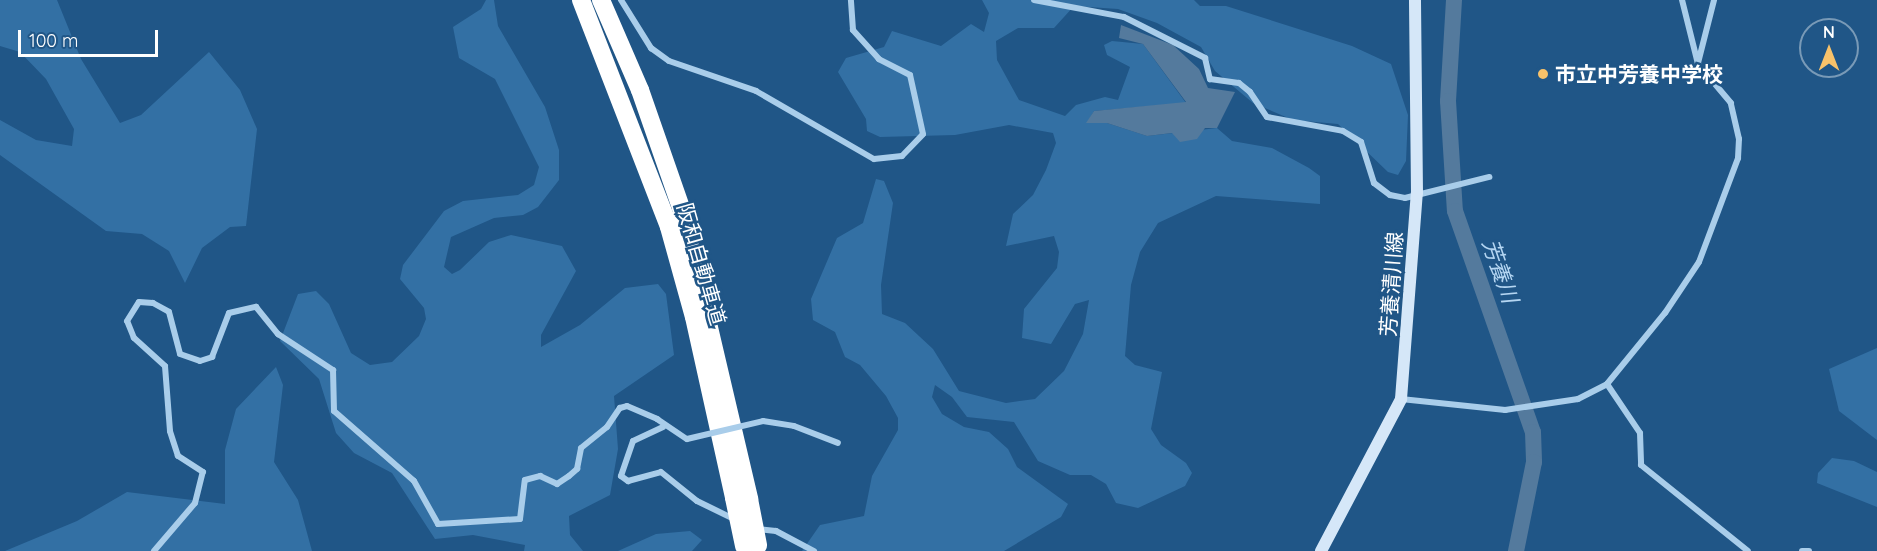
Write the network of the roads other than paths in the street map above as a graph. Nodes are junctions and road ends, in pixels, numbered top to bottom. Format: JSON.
{"nodes":[{"id":1,"x":581,"y":0,"type":"edge"},
{"id":2,"x":601,"y":0,"type":"edge"},
{"id":3,"x":621,"y":0,"type":"edge"},
{"id":4,"x":851,"y":0,"type":"edge"},
{"id":5,"x":1034,"y":0,"type":"edge"},
{"id":6,"x":1415,"y":0,"type":"edge"},
{"id":7,"x":1682,"y":0,"type":"edge"},
{"id":8,"x":1714,"y":0,"type":"edge"},
{"id":9,"x":1698,"y":64,"type":"junction"},
{"id":10,"x":1489,"y":177,"type":"dead end"},
{"id":11,"x":1423,"y":192,"type":"junction"},
{"id":12,"x":705,"y":330,"type":"junction"},
{"id":13,"x":1607,"y":384,"type":"junction"},
{"id":14,"x":1401,"y":399,"type":"junction"},
{"id":15,"x":663,"y":427,"type":"junction"},
{"id":16,"x":838,"y":443,"type":"dead end"},
{"id":17,"x":752,"y":548,"type":"edge"},
{"id":18,"x":154,"y":551,"type":"edge"},
{"id":19,"x":814,"y":551,"type":"edge"},
{"id":20,"x":1321,"y":551,"type":"edge"},
{"id":21,"x":1748,"y":551,"type":"edge"},
{"id":22,"x":1802,"y":551,"type":"edge"},
{"id":23,"x":1809,"y":551,"type":"edge"}],
"edges":[{"from":1,"to":12,"type":"highway","name":"阪和自動車道"},
{"from":2,"to":12,"type":"highway","name":"阪和自動車道"},
{"from":3,"to":4,"type":"street"},
{"from":5,"to":11,"type":"street"},
{"from":6,"to":11,"type":"main road","name":"芳養清川線"},
{"from":7,"to":9,"type":"street"},
{"from":8,"to":9,"type":"street"},
{"from":9,"to":13,"type":"street"},
{"from":10,"to":11,"type":"street"},
{"from":11,"to":14,"type":"main road","name":"芳養清川線"},
{"from":12,"to":17,"type":"highway","name":"阪和自動車道","bridge":true},
{"from":13,"to":14,"type":"street"},
{"from":13,"to":21,"type":"street"},
{"from":14,"to":20,"type":"main road","name":"芳養清川線"},
{"from":15,"to":16,"type":"street","bridge":true},
{"from":15,"to":18,"type":"street"},
{"from":15,"to":19,"type":"street"},
{"from":22,"to":23,"type":"street"}]}
